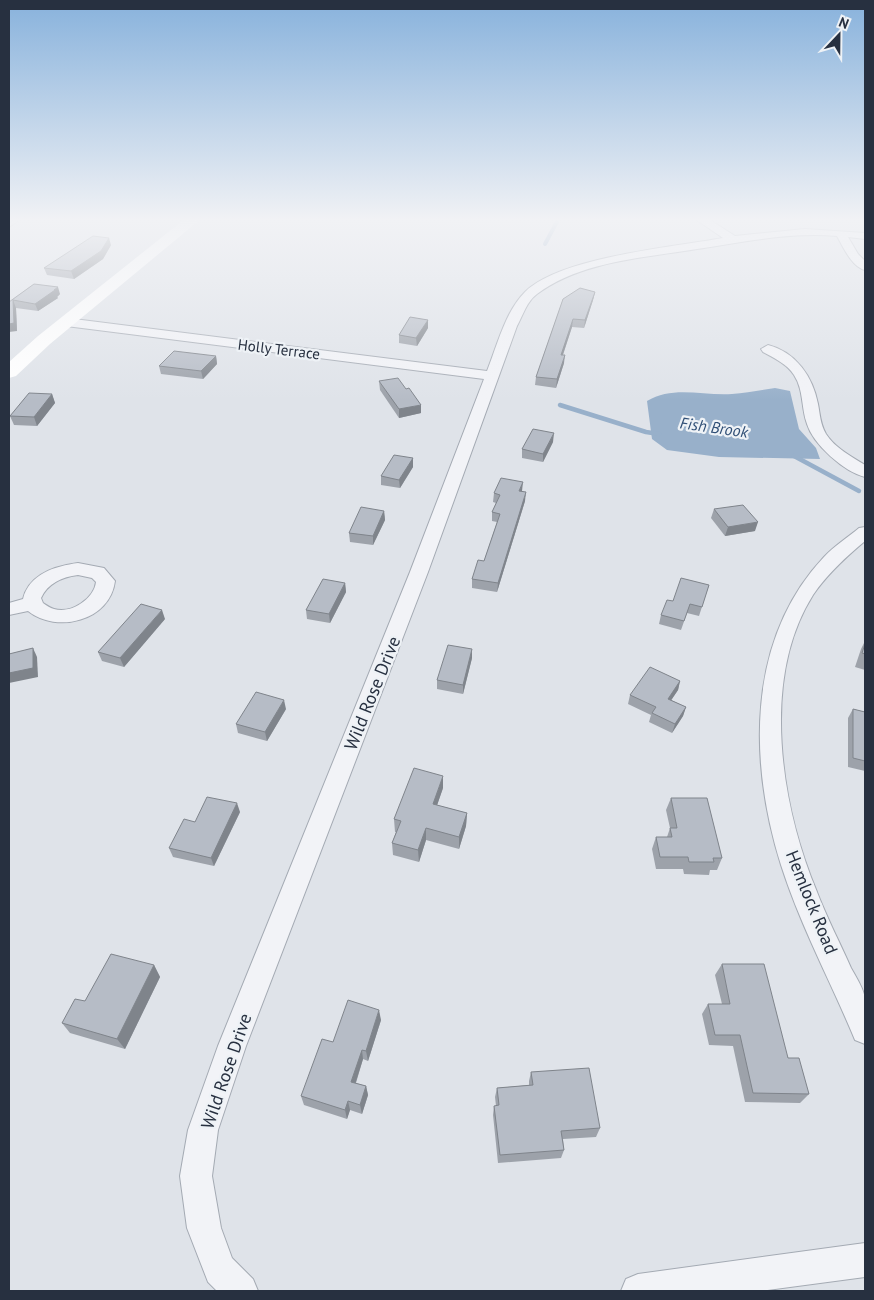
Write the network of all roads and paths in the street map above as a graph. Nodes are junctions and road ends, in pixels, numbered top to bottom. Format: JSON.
{"nodes":[{"id":1,"x":120,"y":279,"type":"edge"},
{"id":2,"x":556,"y":279,"type":"edge"},
{"id":3,"x":66,"y":322,"type":"junction"},
{"id":4,"x":768,"y":349,"type":"dead end"},
{"id":5,"x":9,"y":372,"type":"edge"},
{"id":6,"x":492,"y":376,"type":"junction"},
{"id":7,"x":865,"y":472,"type":"edge"},
{"id":8,"x":865,"y":532,"type":"edge"},
{"id":9,"x":33,"y":603,"type":"dead end"},
{"id":10,"x":9,"y":609,"type":"edge"},
{"id":11,"x":865,"y":1030,"type":"edge"},
{"id":12,"x":865,"y":1260,"type":"edge"},
{"id":13,"x":241,"y":1291,"type":"edge"},
{"id":14,"x":638,"y":1291,"type":"edge"}],
"edges":[{"from":1,"to":3,"type":"main road"},
{"from":2,"to":6,"type":"street","name":"Wild Rose Drive"},
{"from":3,"to":5,"type":"main road"},
{"from":3,"to":6,"type":"street","name":"Holly Terrace"},
{"from":4,"to":7,"type":"street"},
{"from":6,"to":13,"type":"street","name":"Wild Rose Drive"},
{"from":8,"to":11,"type":"street","name":"Hemlock Road"},
{"from":9,"to":10,"type":"street"},
{"from":12,"to":14,"type":"street"}]}
